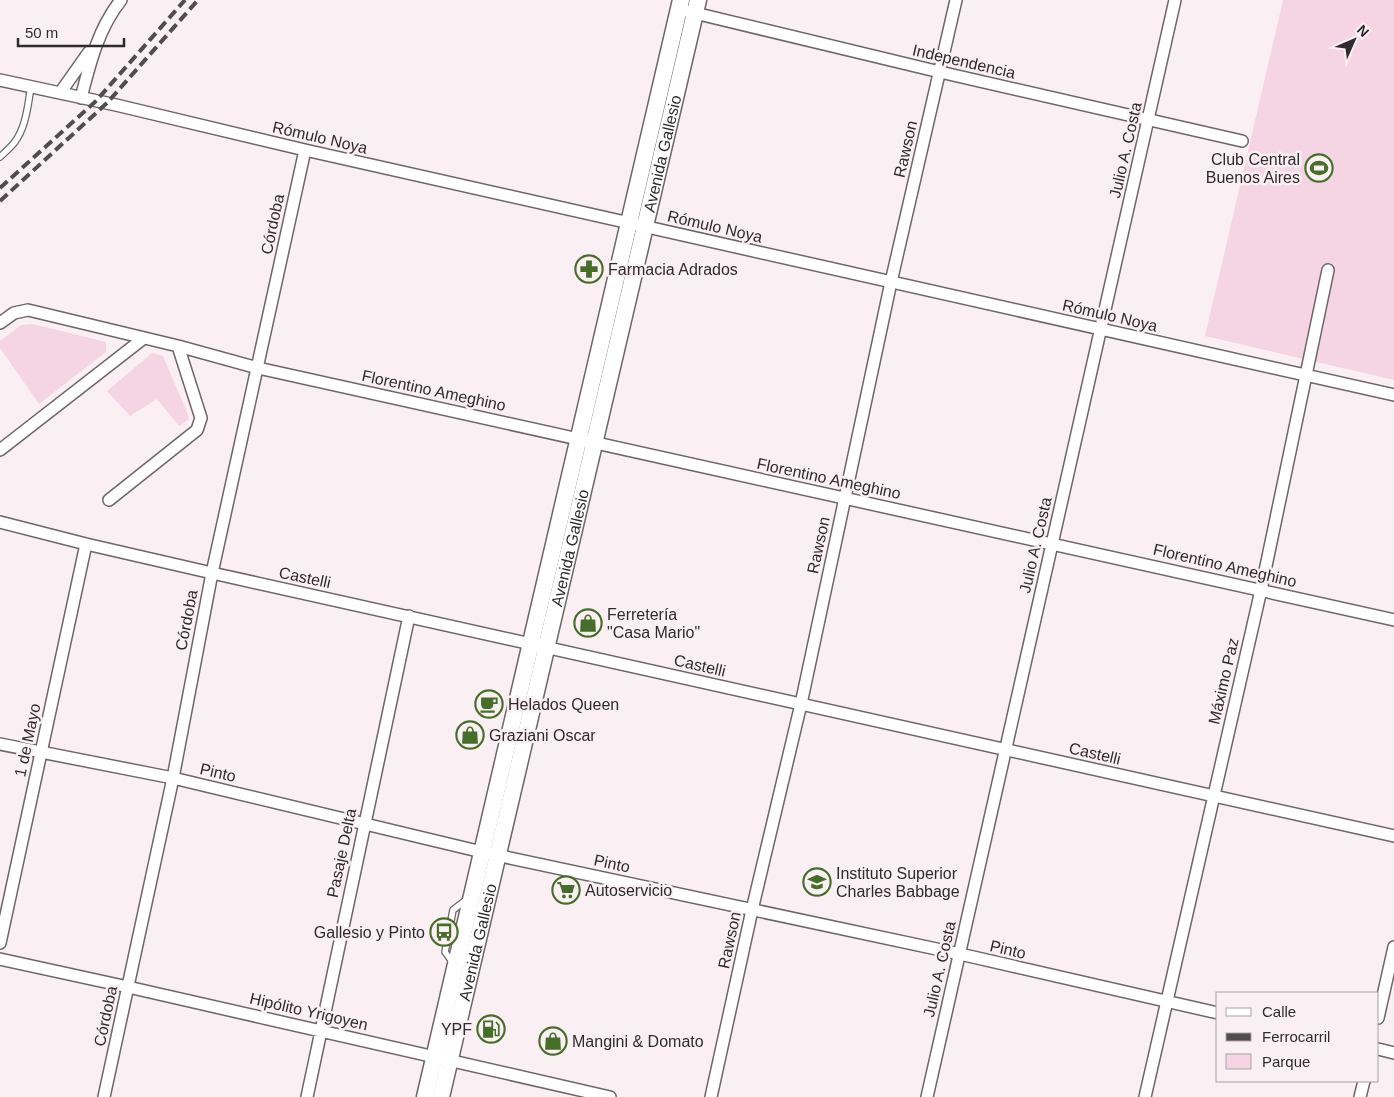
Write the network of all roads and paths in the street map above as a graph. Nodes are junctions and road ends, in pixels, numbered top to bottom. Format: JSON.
{"nodes":[{"id":1,"x":956,"y":0,"type":"edge"},
{"id":2,"x":1176,"y":0,"type":"edge"},
{"id":3,"x":117,"y":1,"type":"edge"},
{"id":4,"x":680,"y":5,"type":"edge"},
{"id":5,"x":696,"y":7,"type":"edge"},
{"id":6,"x":96,"y":43,"type":"junction"},
{"id":7,"x":940,"y":72,"type":"junction"},
{"id":8,"x":0,"y":80,"type":"edge"},
{"id":9,"x":31,"y":86,"type":"junction"},
{"id":10,"x":60,"y":93,"type":"junction"},
{"id":11,"x":82,"y":98,"type":"junction"},
{"id":12,"x":1148,"y":120,"type":"junction"},
{"id":13,"x":1242,"y":142,"type":"dead end"},
{"id":14,"x":304,"y":150,"type":"junction"},
{"id":15,"x":0,"y":157,"type":"edge"},
{"id":16,"x":628,"y":223,"type":"junction"},
{"id":17,"x":645,"y":227,"type":"junction"},
{"id":18,"x":1328,"y":270,"type":"dead end"},
{"id":19,"x":891,"y":282,"type":"junction"},
{"id":20,"x":0,"y":322,"type":"edge"},
{"id":21,"x":1101,"y":330,"type":"junction"},
{"id":22,"x":144,"y":338,"type":"junction"},
{"id":23,"x":178,"y":346,"type":"junction"},
{"id":24,"x":258,"y":368,"type":"junction"},
{"id":25,"x":1306,"y":375,"type":"junction"},
{"id":26,"x":1394,"y":395,"type":"edge"},
{"id":27,"x":586,"y":440,"type":"junction"},
{"id":28,"x":0,"y":450,"type":"edge"},
{"id":29,"x":844,"y":498,"type":"junction"},
{"id":30,"x":109,"y":500,"type":"dead end"},
{"id":31,"x":0,"y":522,"type":"edge"},
{"id":32,"x":86,"y":544,"type":"junction"},
{"id":33,"x":1052,"y":544,"type":"junction"},
{"id":34,"x":212,"y":573,"type":"junction"},
{"id":35,"x":1261,"y":590,"type":"junction"},
{"id":36,"x":409,"y":616,"type":"junction"},
{"id":37,"x":1394,"y":620,"type":"edge"},
{"id":38,"x":538,"y":645,"type":"junction"},
{"id":39,"x":800,"y":704,"type":"junction"},
{"id":40,"x":0,"y":744,"type":"edge"},
{"id":41,"x":1006,"y":750,"type":"junction"},
{"id":42,"x":41,"y":753,"type":"junction"},
{"id":43,"x":173,"y":778,"type":"junction"},
{"id":44,"x":1213,"y":796,"type":"junction"},
{"id":45,"x":364,"y":823,"type":"junction"},
{"id":46,"x":1394,"y":836,"type":"edge"},
{"id":47,"x":490,"y":853,"type":"junction"},
{"id":48,"x":752,"y":910,"type":"junction"},
{"id":49,"x":0,"y":943,"type":"edge"},
{"id":50,"x":1394,"y":947,"type":"edge"},
{"id":51,"x":960,"y":954,"type":"junction"},
{"id":52,"x":0,"y":959,"type":"edge"},
{"id":53,"x":128,"y":986,"type":"junction"},
{"id":54,"x":1166,"y":1001,"type":"junction"},
{"id":55,"x":1216,"y":1013,"type":"edge"},
{"id":56,"x":1379,"y":1014,"type":"edge"},
{"id":57,"x":321,"y":1030,"type":"junction"},
{"id":58,"x":1379,"y":1049,"type":"edge"},
{"id":59,"x":1394,"y":1053,"type":"edge"},
{"id":60,"x":442,"y":1058,"type":"junction"},
{"id":61,"x":1364,"y":1082,"type":"edge"},
{"id":62,"x":104,"y":1097,"type":"edge"},
{"id":63,"x":307,"y":1097,"type":"edge"},
{"id":64,"x":425,"y":1097,"type":"edge"},
{"id":65,"x":440,"y":1097,"type":"edge"},
{"id":66,"x":610,"y":1097,"type":"edge"},
{"id":67,"x":711,"y":1097,"type":"edge"},
{"id":68,"x":927,"y":1097,"type":"edge"},
{"id":69,"x":1145,"y":1097,"type":"edge"},
{"id":70,"x":1360,"y":1097,"type":"edge"}],
"edges":[{"from":1,"to":7,"type":"street","name":"Rawson"},
{"from":2,"to":12,"type":"street","name":"Julio A. Costa"},
{"from":3,"to":6,"type":"street"},
{"from":4,"to":5,"type":"street","name":"Independencia"},
{"from":4,"to":16,"type":"main road","name":"Avenida Gallesio"},
{"from":5,"to":7,"type":"street","name":"Independencia"},
{"from":5,"to":17,"type":"main road","name":"Avenida Gallesio"},
{"from":6,"to":10,"type":"street"},
{"from":6,"to":11,"type":"street"},
{"from":7,"to":12,"type":"street","name":"Independencia"},
{"from":7,"to":19,"type":"street","name":"Rawson"},
{"from":8,"to":9,"type":"street","name":"Rómulo Noya"},
{"from":9,"to":10,"type":"street","name":"Rómulo Noya"},
{"from":9,"to":15,"type":"lane"},
{"from":10,"to":11,"type":"street","name":"Rómulo Noya"},
{"from":11,"to":14,"type":"street","name":"Rómulo Noya"},
{"from":12,"to":13,"type":"street","name":"Independencia"},
{"from":12,"to":21,"type":"street","name":"Julio A. Costa"},
{"from":14,"to":16,"type":"street","name":"Rómulo Noya"},
{"from":14,"to":24,"type":"street","name":"Córdoba"},
{"from":16,"to":17,"type":"street","name":"Rómulo Noya"},
{"from":16,"to":27,"type":"main road","name":"Avenida Gallesio"},
{"from":17,"to":19,"type":"street","name":"Rómulo Noya"},
{"from":17,"to":27,"type":"main road","name":"Avenida Gallesio"},
{"from":18,"to":25,"type":"street","name":"Máximo Paz"},
{"from":19,"to":21,"type":"street","name":"Rómulo Noya"},
{"from":19,"to":29,"type":"street","name":"Rawson"},
{"from":20,"to":22,"type":"street","name":"Florentino Ameghino"},
{"from":21,"to":25,"type":"street","name":"Rómulo Noya"},
{"from":21,"to":33,"type":"street","name":"Julio A. Costa"},
{"from":22,"to":23,"type":"street","name":"Florentino Ameghino"},
{"from":22,"to":28,"type":"street"},
{"from":23,"to":24,"type":"street","name":"Florentino Ameghino"},
{"from":23,"to":30,"type":"street"},
{"from":24,"to":27,"type":"street","name":"Florentino Ameghino"},
{"from":24,"to":34,"type":"street","name":"Córdoba"},
{"from":25,"to":26,"type":"street","name":"Rómulo Noya"},
{"from":25,"to":35,"type":"street","name":"Máximo Paz"},
{"from":27,"to":29,"type":"street","name":"Florentino Ameghino"},
{"from":27,"to":38,"type":"main road","name":"Avenida Gallesio"},
{"from":29,"to":33,"type":"street","name":"Florentino Ameghino"},
{"from":29,"to":39,"type":"street","name":"Rawson"},
{"from":31,"to":32,"type":"street","name":"Castelli"},
{"from":32,"to":34,"type":"street","name":"Castelli"},
{"from":32,"to":42,"type":"street","name":"1 de Mayo"},
{"from":33,"to":35,"type":"street","name":"Florentino Ameghino"},
{"from":33,"to":41,"type":"street","name":"Julio A. Costa"},
{"from":34,"to":36,"type":"street","name":"Castelli"},
{"from":34,"to":43,"type":"street","name":"Córdoba"},
{"from":35,"to":37,"type":"street","name":"Florentino Ameghino"},
{"from":35,"to":44,"type":"street","name":"Máximo Paz"},
{"from":36,"to":38,"type":"street","name":"Castelli"},
{"from":36,"to":45,"type":"street","name":"Pasaje Delta"},
{"from":38,"to":39,"type":"street","name":"Castelli"},
{"from":38,"to":47,"type":"main road","name":"Avenida Gallesio"},
{"from":39,"to":41,"type":"street","name":"Castelli"},
{"from":39,"to":48,"type":"street","name":"Rawson"},
{"from":40,"to":42,"type":"street","name":"Pinto"},
{"from":41,"to":44,"type":"street","name":"Castelli"},
{"from":41,"to":51,"type":"street","name":"Julio A. Costa"},
{"from":42,"to":43,"type":"street","name":"Pinto"},
{"from":42,"to":49,"type":"street","name":"1 de Mayo"},
{"from":43,"to":45,"type":"street","name":"Pinto"},
{"from":43,"to":53,"type":"street","name":"Córdoba"},
{"from":44,"to":46,"type":"street","name":"Castelli"},
{"from":44,"to":54,"type":"street","name":"Máximo Paz"},
{"from":45,"to":47,"type":"street","name":"Pinto"},
{"from":45,"to":57,"type":"street","name":"Pasaje Delta"},
{"from":47,"to":48,"type":"street","name":"Pinto"},
{"from":47,"to":60,"type":"main road","name":"Avenida Gallesio"},
{"from":47,"to":60,"type":"main road","name":"Avenida Gallesio"},
{"from":48,"to":51,"type":"street","name":"Pinto"},
{"from":48,"to":67,"type":"street","name":"Rawson"},
{"from":50,"to":56,"type":"street"},
{"from":51,"to":54,"type":"street","name":"Pinto"},
{"from":51,"to":68,"type":"street","name":"Julio A. Costa"},
{"from":52,"to":53,"type":"street","name":"Hipólito Yrigoyen"},
{"from":53,"to":57,"type":"street","name":"Hipólito Yrigoyen"},
{"from":53,"to":62,"type":"street","name":"Córdoba"},
{"from":54,"to":55,"type":"street","name":"Pinto"},
{"from":54,"to":69,"type":"street","name":"Máximo Paz"},
{"from":57,"to":60,"type":"street","name":"Hipólito Yrigoyen"},
{"from":57,"to":63,"type":"street","name":"Pasaje Delta"},
{"from":58,"to":59,"type":"street"},
{"from":60,"to":64,"type":"main road","name":"Avenida Gallesio"},
{"from":60,"to":65,"type":"main road","name":"Avenida Gallesio"},
{"from":60,"to":66,"type":"street","name":"Hipólito Yrigoyen"},
{"from":61,"to":70,"type":"street"}]}
